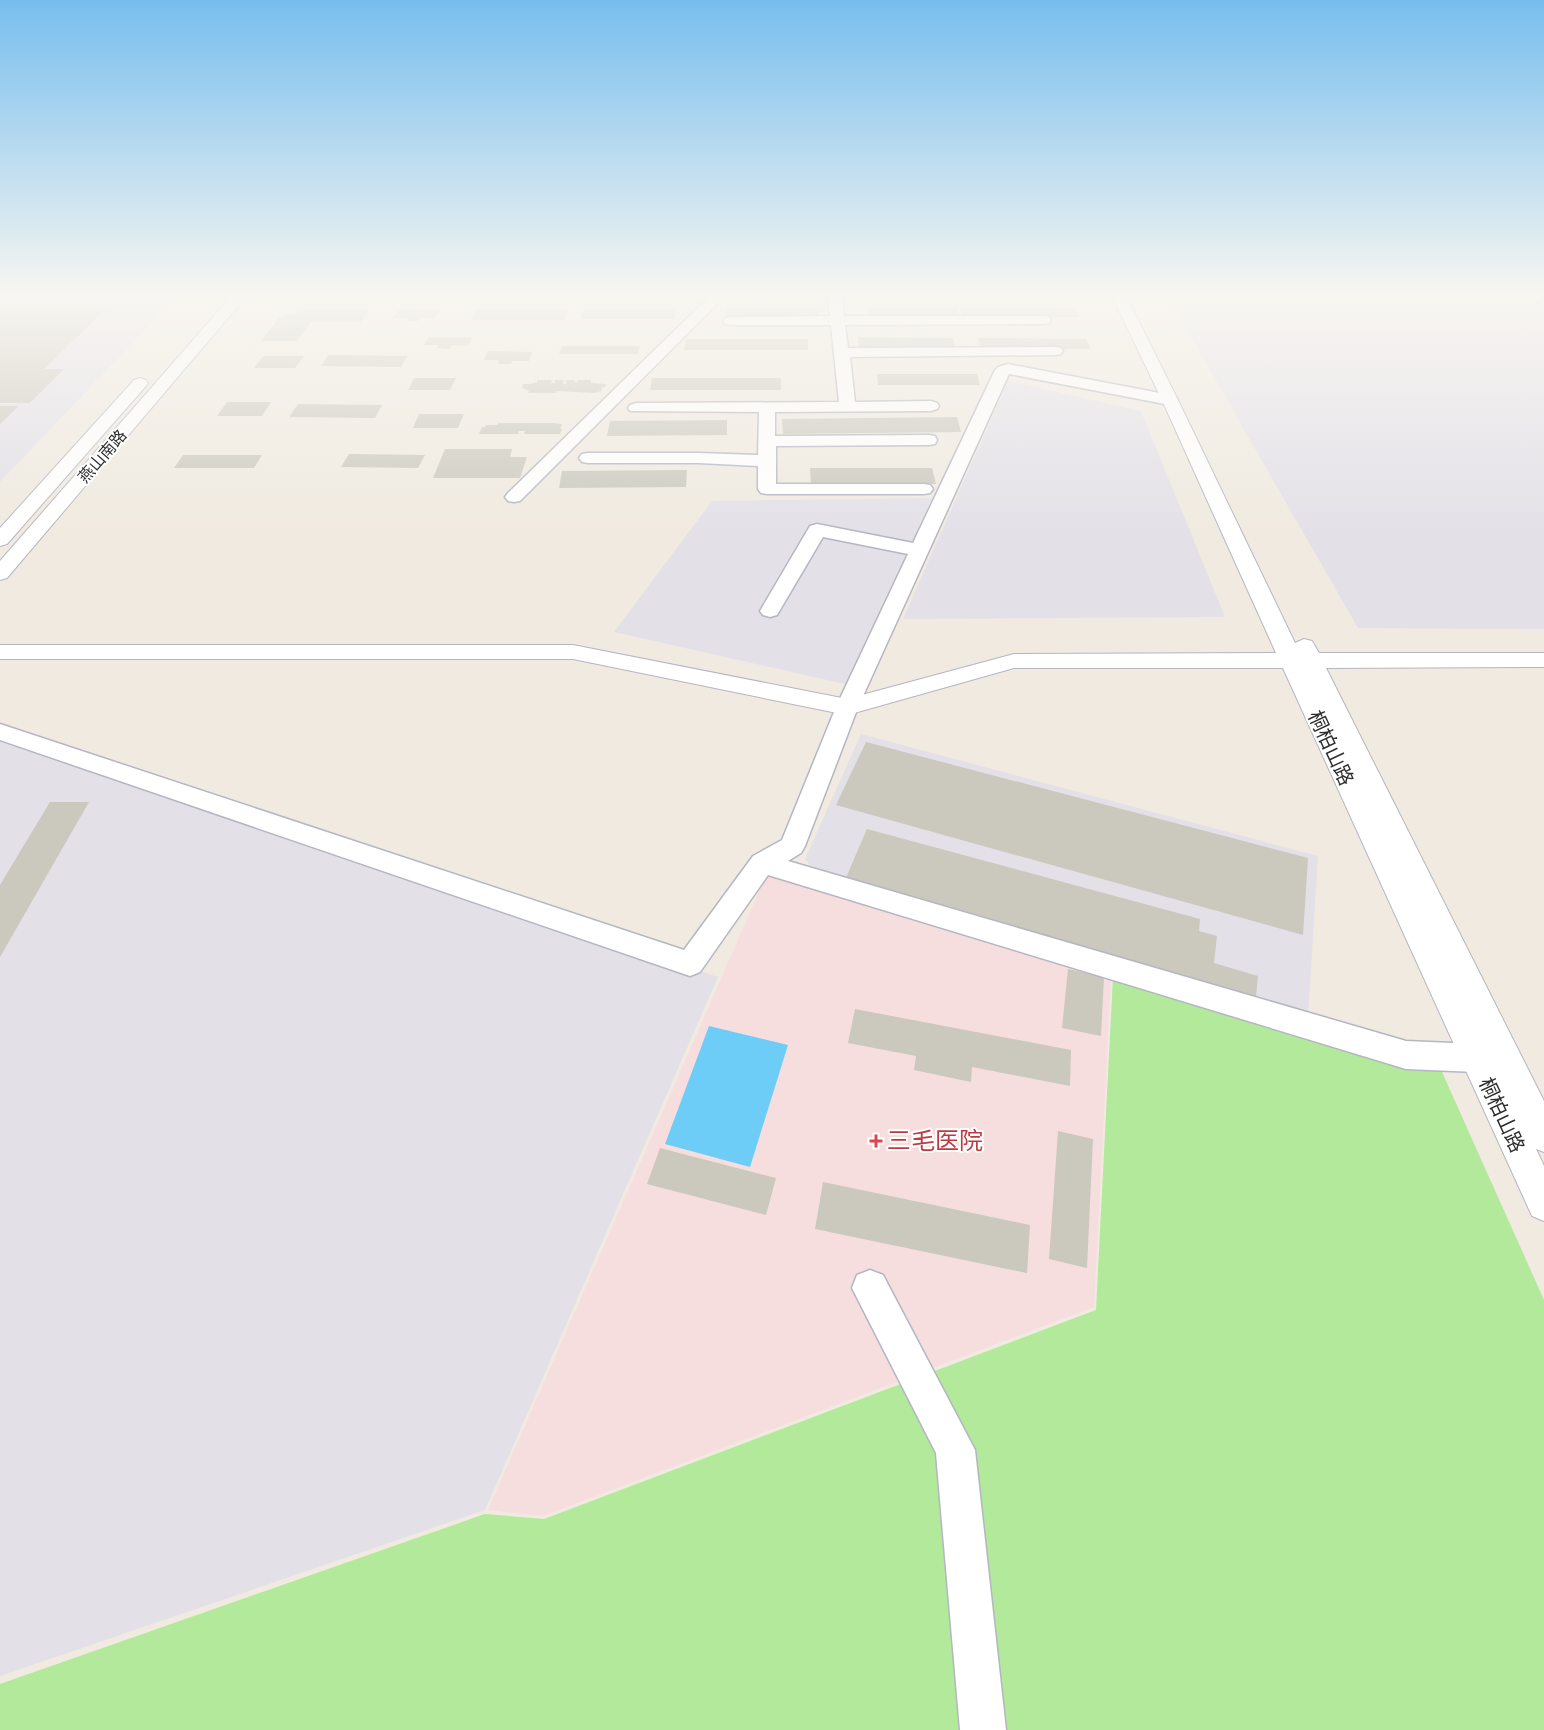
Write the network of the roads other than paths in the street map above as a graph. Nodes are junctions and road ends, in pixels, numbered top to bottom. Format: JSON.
{"nodes":[{"id":1,"x":149,"y":373,"type":"dead end"},
{"id":2,"x":173,"y":373,"type":"edge"},
{"id":3,"x":640,"y":373,"type":"edge"},
{"id":4,"x":844,"y":373,"type":"edge"},
{"id":5,"x":1001,"y":373,"type":"edge"},
{"id":6,"x":1028,"y":373,"type":"edge"},
{"id":7,"x":1157,"y":373,"type":"edge"},
{"id":8,"x":1167,"y":373,"type":"edge"},
{"id":9,"x":1170,"y":400,"type":"junction"},
{"id":10,"x":848,"y":406,"type":"junction"},
{"id":11,"x":930,"y":406,"type":"dead end"},
{"id":12,"x":767,"y":407,"type":"junction"},
{"id":13,"x":636,"y":408,"type":"dead end"},
{"id":14,"x":929,"y":440,"type":"dead end"},
{"id":15,"x":767,"y":441,"type":"junction"},
{"id":16,"x":588,"y":458,"type":"dead end"},
{"id":17,"x":767,"y":461,"type":"junction"},
{"id":18,"x":924,"y":489,"type":"dead end"},
{"id":19,"x":514,"y":497,"type":"dead end"},
{"id":20,"x":0,"y":540,"type":"edge"},
{"id":21,"x":920,"y":550,"type":"junction"},
{"id":22,"x":0,"y":574,"type":"edge"},
{"id":23,"x":770,"y":611,"type":"dead end"},
{"id":24,"x":1544,"y":645,"type":"edge"},
{"id":25,"x":0,"y":652,"type":"edge"},
{"id":26,"x":1297,"y":652,"type":"junction"},
{"id":27,"x":1544,"y":660,"type":"edge"},
{"id":28,"x":847,"y":707,"type":"junction"},
{"id":29,"x":0,"y":732,"type":"edge"},
{"id":30,"x":762,"y":863,"type":"junction"},
{"id":31,"x":1476,"y":1058,"type":"junction"},
{"id":32,"x":1544,"y":1136,"type":"edge"},
{"id":33,"x":1544,"y":1204,"type":"edge"},
{"id":34,"x":870,"y":1288,"type":"dead end"},
{"id":35,"x":983,"y":1730,"type":"edge"}],
"edges":[{"from":1,"to":20,"type":"street","name":"燕山南路"},
{"from":2,"to":22,"type":"street","name":"燕山南路"},
{"from":3,"to":19,"type":"street"},
{"from":4,"to":10,"type":"street"},
{"from":5,"to":21,"type":"street"},
{"from":6,"to":9,"type":"street"},
{"from":7,"to":9,"type":"street","name":"桐柏山路"},
{"from":8,"to":26,"type":"street","name":"桐柏山路"},
{"from":9,"to":26,"type":"street","name":"桐柏山路"},
{"from":10,"to":11,"type":"street"},
{"from":10,"to":12,"type":"street"},
{"from":12,"to":13,"type":"street"},
{"from":12,"to":15,"type":"street"},
{"from":14,"to":15,"type":"street"},
{"from":15,"to":17,"type":"street"},
{"from":16,"to":17,"type":"street"},
{"from":17,"to":18,"type":"street"},
{"from":21,"to":23,"type":"street"},
{"from":21,"to":28,"type":"street"},
{"from":24,"to":26,"type":"street"},
{"from":25,"to":28,"type":"street"},
{"from":26,"to":27,"type":"street"},
{"from":26,"to":28,"type":"street"},
{"from":26,"to":31,"type":"street","name":"桐柏山路"},
{"from":26,"to":32,"type":"street","name":"桐柏山路"},
{"from":28,"to":30,"type":"street"},
{"from":29,"to":30,"type":"street"},
{"from":30,"to":31,"type":"street"},
{"from":31,"to":33,"type":"street","name":"桐柏山路"},
{"from":34,"to":35,"type":"street"}]}
